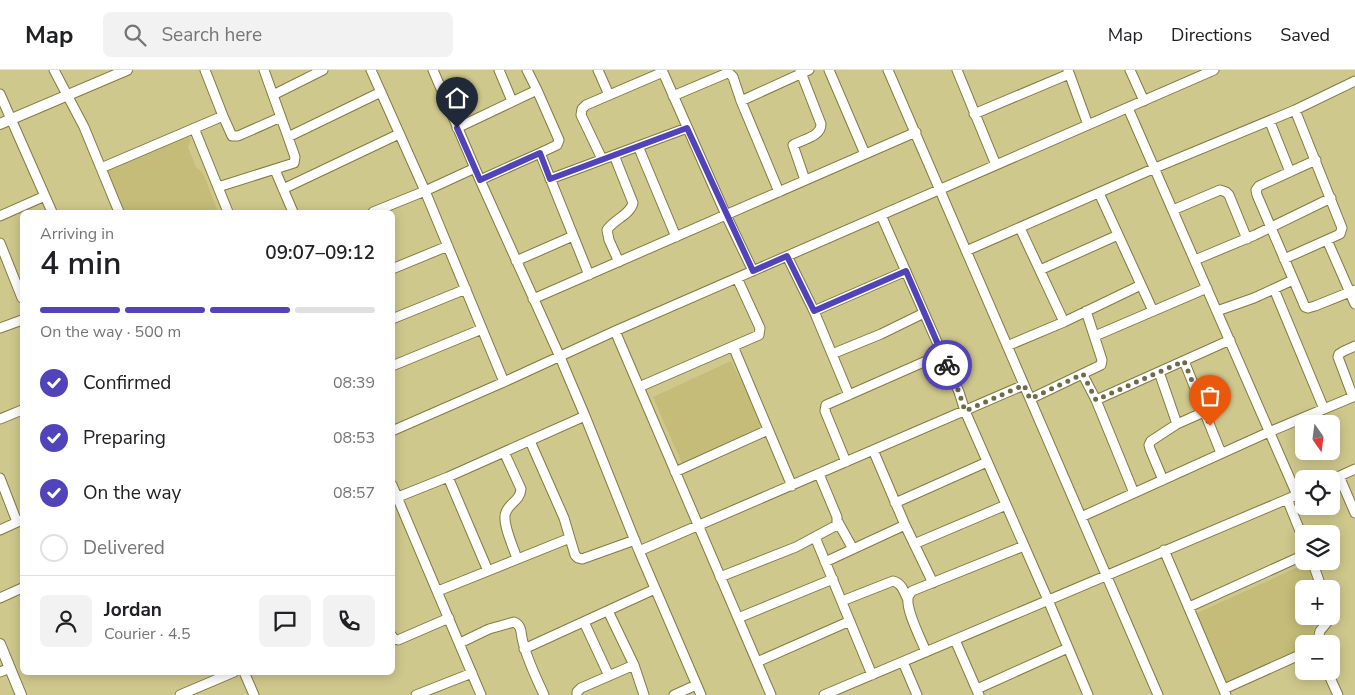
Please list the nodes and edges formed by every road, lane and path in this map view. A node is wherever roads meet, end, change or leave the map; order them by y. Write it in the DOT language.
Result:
graph roads {
  1 [pos="54,70"];
  2 [pos="127,70"];
  3 [pos="205,70"];
  4 [pos="264,70"];
  5 [pos="323,70"];
  6 [pos="371,70"];
  7 [pos="432,70"];
  8 [pos="498,70"];
  9 [pos="527,70"];
  10 [pos="598,70"];
  11 [pos="829,70"];
  12 [pos="888,70"];
  13 [pos="958,70"];
  14 [pos="1130,70"];
  15 [pos="1214,70"];
  16 [pos="663,71"];
  17 [pos="803,71"];
  18 [pos="1068,72"];
  19 [pos="1355,81"];
  20 [pos="537,90"];
  21 [pos="381,92"];
  22 [pos="0,94"];
  23 [pos="68,95"];
  24 [pos="273,95"];
  25 [pos="609,95"];
  26 [pos="673,96"];
  27 [pos="512,101"];
  28 [pos="741,101"];
  29 [pos="1144,101"];
  30 [pos="1128,108"];
  31 [pos="1295,110"];
  32 [pos="974,114"];
  33 [pos="223,116"];
  34 [pos="281,117"];
  35 [pos="11,120"];
  36 [pos="1270,122"];
  37 [pos="0,124"];
  38 [pos="1088,125"];
  39 [pos="194,128"];
  40 [pos="457,128"];
  41 [pos="687,128"];
  42 [pos="916,132"];
  43 [pos="399,134"];
  44 [pos="288,137"];
  45 [pos="638,146"];
  46 [pos="540,153"];
  47 [pos="865,154"];
  48 [pos="614,155"];
  49 [pos="602,159"];
  50 [pos="1316,160"];
  51 [pos="996,165"];
  52 [pos="101,168"];
  53 [pos="474,168"];
  54 [pos="1155,168"];
  55 [pos="275,170"];
  56 [pos="1290,172"];
  57 [pos="550,179"];
  58 [pos="480,180"];
  59 [pos="805,180"];
  60 [pos="218,187"];
  61 [pos="283,189"];
  62 [pos="940,190"];
  63 [pos="425,191"];
  64 [pos="779,192"];
  65 [pos="1099,193"];
  66 [pos="45,196"];
  67 [pos="1331,198"];
  68 [pos="51,210"];
  69 [pos="118,210"];
  70 [pos="226,210"];
  71 [pos="291,210"];
  72 [pos="378,210"];
  73 [pos="1173,210"];
  74 [pos="726,215"];
  75 [pos="881,215"];
  76 [pos="0,216"];
  77 [pos="1020,228"];
  78 [pos="1270,228"];
  79 [pos="1118,235"];
  80 [pos="573,236"];
  81 [pos="676,237"];
  82 [pos="1247,239"];
  83 [pos="1327,240"];
  84 [pos="0,243"];
  85 [pos="448,246"];
  86 [pos="966,251"];
  87 [pos="787,256"];
  88 [pos="1284,259"];
  89 [pos="1195,260"];
  90 [pos="516,261"];
  91 [pos="619,262"];
  92 [pos="395,268"];
  93 [pos="1040,270"];
  94 [pos="753,271"];
  95 [pos="906,271"];
  96 [pos="589,274"];
  97 [pos="738,278"];
  98 [pos="1293,280"];
  99 [pos="1141,285"];
  100 [pos="1207,288"];
  101 [pos="466,289"];
  102 [pos="1274,289"];
  103 [pos="1352,291"];
  104 [pos="20,293"];
  105 [pos="533,299"];
  106 [pos="1355,304"];
  107 [pos="1216,310"];
  108 [pos="814,311"];
  109 [pos="1086,311"];
  110 [pos="1153,311"];
  111 [pos="924,313"];
  112 [pos="395,318"];
  113 [pos="20,321"];
  114 [pos="1064,322"];
  115 [pos="0,328"];
  116 [pos="482,330"];
  117 [pos="614,331"];
  118 [pos="1095,336"];
  119 [pos="1230,340"];
  120 [pos="733,346"];
  121 [pos="1007,346"];
  122 [pos="1355,346"];
  123 [pos="832,354"];
  124 [pos="942,354"];
  125 [pos="560,357"];
  126 [pos="1184,361"];
  127 [pos="395,365"];
  128 [pos="1159,372"];
  129 [pos="1083,374"];
  130 [pos="504,382"];
  131 [pos="1024,385"];
  132 [pos="639,387"];
  133 [pos="849,395"];
  134 [pos="1354,396"];
  135 [pos="1030,399"];
  136 [pos="1096,400"];
  137 [pos="1324,409"];
  138 [pos="20,411"];
  139 [pos="965,411"];
  140 [pos="1204,412"];
  141 [pos="585,416"];
  142 [pos="0,419"];
  143 [pos="1177,424"];
  144 [pos="395,430"];
  145 [pos="768,430"];
  146 [pos="1269,432"];
  147 [pos="530,441"];
  148 [pos="873,450"];
  149 [pos="504,452"];
  150 [pos="1222,454"];
  151 [pos="846,462"];
  152 [pos="987,462"];
  153 [pos="1355,469"];
  154 [pos="675,472"];
  155 [pos="819,474"];
  156 [pos="1340,476"];
  157 [pos="448,477"];
  158 [pos="0,478"];
  159 [pos="1163,480"];
  160 [pos="1295,483"];
  161 [pos="792,486"];
  162 [pos="1340,487"];
  163 [pos="1134,493"];
  164 [pos="1295,495"];
  165 [pos="395,498"];
  166 [pos="1287,499"];
  167 [pos="895,503"];
  168 [pos="1006,505"];
  169 [pos="1355,513"];
  170 [pos="1081,517"];
  171 [pos="20,521"];
  172 [pos="838,522"];
  173 [pos="905,525"];
  174 [pos="1298,525"];
  175 [pos="698,526"];
  176 [pos="0,530"];
  177 [pos="815,537"];
  178 [pos="570,538"];
  179 [pos="634,540"];
  180 [pos="914,544"];
  181 [pos="1024,546"];
  182 [pos="853,549"];
  183 [pos="1164,550"];
  184 [pos="639,551"];
  185 [pos="517,559"];
  186 [pos="1295,559"];
  187 [pos="825,562"];
  188 [pos="488,571"];
  189 [pos="1106,575"];
  190 [pos="720,577"];
  191 [pos="832,579"];
  192 [pos="933,582"];
  193 [pos="20,589"];
  194 [pos="655,589"];
  195 [pos="438,591"];
  196 [pos="0,598"];
  197 [pos="908,600"];
  198 [pos="1048,600"];
  199 [pos="842,601"];
  200 [pos="1189,607"];
  201 [pos="608,611"];
  202 [pos="449,618"];
  203 [pos="738,618"];
  204 [pos="850,621"];
  205 [pos="584,622"];
  206 [pos="395,639"];
  207 [pos="955,640"];
  208 [pos="460,643"];
  209 [pos="0,644"];
  210 [pos="1068,648"];
  211 [pos="524,649"];
  212 [pos="926,652"];
  213 [pos="1295,658"];
  214 [pos="756,662"];
  215 [pos="902,662"];
  216 [pos="634,666"];
  217 [pos="10,668"];
  218 [pos="0,672"];
  219 [pos="472,673"];
  220 [pos="227,675"];
  221 [pos="248,675"];
  222 [pos="872,675"];
  223 [pos="608,676"];
  224 [pos="1331,680"];
  225 [pos="696,685"];
  226 [pos="978,692"];
  227 [pos="1225,692"];
  228 [pos="420,694"];
  229 [pos="1084,694"];
  230 [pos="21,695"];
  231 [pos="180,695"];
  232 [pos="254,695"];
  233 [pos="481,695"];
  234 [pos="544,695"];
  235 [pos="578,695"];
  236 [pos="644,695"];
  237 [pos="674,695"];
  238 [pos="701,695"];
  239 [pos="771,695"];
  240 [pos="824,695"];
  241 [pos="917,695"];
  242 [pos="1158,695"];
  243 [pos="1338,695"];
  1 -- 23 [label="street"];
  2 -- 23 [label="street"];
  3 -- 33 [label="street"];
  4 -- 24 [label="street"];
  5 -- 24 [label="street"];
  6 -- 21 [label="street"];
  7 -- 40 [label="street"];
  8 -- 27 [label="street"];
  9 -- 20 [label="street"];
  10 -- 25 [label="street"];
  11 -- 47 [label="street"];
  12 -- 42 [label="street"];
  13 -- 32 [label="street"];
  14 -- 29 [label="street"];
  15 -- 29 [label="street"];
  16 -- 25 [label="street"];
  16 -- 26 [label="street"];
  17 -- 28 [label="street"];
  17 -- 59 [label="street"];
  18 -- 32 [label="street"];
  18 -- 38 [label="street"];
  19 -- 31 [label="street"];
  20 -- 27 [label="street"];
  20 -- 46 [label="street"];
  21 -- 43 [label="street"];
  21 -- 44 [label="street"];
  22 -- 35 [label="street"];
  23 -- 35 [label="street"];
  23 -- 52 [label="street"];
  24 -- 34 [label="street"];
  25 -- 49 [label="street"];
  26 -- 28 [label="street"];
  26 -- 41 [label="street"];
  27 -- 40 [label="street"];
  28 -- 64 [label="street"];
  29 -- 30 [label="street"];
  30 -- 38 [label="street"];
  30 -- 54 [label="street"];
  31 -- 36 [label="street"];
  31 -- 50 [label="street"];
  32 -- 51 [label="street"];
  33 -- 34 [label="street"];
  33 -- 39 [label="street"];
  34 -- 44 [label="street"];
  35 -- 37 [label="street"];
  35 -- 66 [label="street"];
  36 -- 54 [label="street"];
  36 -- 56 [label="street"];
  38 -- 51 [label="street"];
  39 -- 52 [label="street"];
  39 -- 60 [label="street"];
  40 -- 53 [label="street"];
  41 -- 45 [label="street"];
  41 -- 74 [label="street"];
  42 -- 47 [label="street"];
  42 -- 62 [label="street"];
  43 -- 61 [label="street"];
  43 -- 63 [label="street"];
  44 -- 55 [label="street"];
  45 -- 48 [label="street"];
  45 -- 81 [label="street"];
  46 -- 57 [label="street"];
  46 -- 58 [label="street"];
  47 -- 59 [label="street"];
  48 -- 49 [label="street"];
  48 -- 91 [label="street"];
  49 -- 57 [label="street"];
  50 -- 56 [label="street"];
  50 -- 67 [label="street"];
  51 -- 62 [label="street"];
  52 -- 69 [label="street"];
  53 -- 58 [label="street"];
  53 -- 63 [label="street"];
  54 -- 65 [label="street"];
  54 -- 73 [label="street"];
  55 -- 60 [label="street"];
  55 -- 61 [label="street"];
  56 -- 78 [label="street"];
  57 -- 80 [label="street"];
  58 -- 90 [label="street"];
  59 -- 64 [label="street"];
  60 -- 70 [label="street"];
  61 -- 71 [label="street"];
  62 -- 75 [label="street"];
  62 -- 86 [label="street"];
  63 -- 72 [label="street"];
  63 -- 85 [label="street"];
  64 -- 74 [label="street"];
  65 -- 77 [label="street"];
  65 -- 79 [label="street"];
  66 -- 68 [label="street"];
  66 -- 76 [label="street"];
  67 -- 78 [label="street"];
  67 -- 83 [label="street"];
  73 -- 82 [label="street"];
  73 -- 89 [label="street"];
  74 -- 81 [label="street"];
  74 -- 94 [label="street"];
  75 -- 87 [label="street"];
  75 -- 95 [label="street"];
  77 -- 86 [label="street"];
  77 -- 93 [label="street"];
  78 -- 82 [label="street"];
  78 -- 88 [label="street"];
  79 -- 93 [label="street"];
  79 -- 99 [label="street"];
  80 -- 90 [label="street"];
  80 -- 96 [label="street"];
  81 -- 91 [label="street"];
  82 -- 89 [label="street"];
  83 -- 88 [label="street"];
  83 -- 103 [label="street"];
  84 -- 104 [label="street"];
  85 -- 92 [label="street"];
  85 -- 101 [label="street"];
  86 -- 121 [label="street"];
  87 -- 94 [label="street"];
  87 -- 108 [label="street"];
  88 -- 98 [label="street"];
  89 -- 100 [label="street"];
  90 -- 105 [label="street"];
  91 -- 96 [label="street"];
  93 -- 114 [label="street"];
  94 -- 97 [label="street"];
  95 -- 108 [label="street"];
  95 -- 111 [label="street"];
  96 -- 105 [label="street"];
  97 -- 117 [label="street"];
  97 -- 120 [label="street"];
  98 -- 102 [label="street"];
  98 -- 103 [label="street"];
  99 -- 109 [label="street"];
  99 -- 110 [label="street"];
  100 -- 107 [label="street"];
  100 -- 110 [label="street"];
  101 -- 112 [label="street"];
  101 -- 116 [label="street"];
  102 -- 107 [label="street"];
  102 -- 137 [label="street"];
  103 -- 106 [label="street"];
  105 -- 125 [label="street"];
  107 -- 119 [label="street"];
  108 -- 123 [label="street"];
  109 -- 114 [label="street"];
  109 -- 118 [label="street"];
  110 -- 118 [label="street"];
  111 -- 123 [label="street"];
  111 -- 124 [label="street"];
  113 -- 115 [label="street"];
  114 -- 121 [label="street"];
  116 -- 127 [label="street"];
  116 -- 130 [label="street"];
  117 -- 125 [label="street"];
  117 -- 132 [label="street"];
  118 -- 129 [label="street"];
  119 -- 126 [label="street"];
  119 -- 146 [label="street"];
  120 -- 132 [label="street"];
  120 -- 145 [label="street"];
  121 -- 131 [label="street"];
  122 -- 134 [label="street"];
  123 -- 133 [label="street"];
  124 -- 133 [label="street"];
  124 -- 139 [label="street"];
  125 -- 130 [label="street"];
  125 -- 141 [label="street"];
  126 -- 128 [label="street"];
  126 -- 140 [label="street"];
  128 -- 136 [label="street"];
  128 -- 143 [label="street"];
  129 -- 135 [label="street"];
  129 -- 136 [label="street"];
  130 -- 144 [label="street"];
  131 -- 135 [label="street"];
  131 -- 139 [label="street"];
  132 -- 154 [label="street"];
  133 -- 151 [label="street"];
  134 -- 137 [label="street"];
  135 -- 170 [label="street"];
  136 -- 163 [label="street"];
  137 -- 146 [label="street"];
  138 -- 142 [label="street"];
  139 -- 148 [label="street"];
  139 -- 152 [label="street"];
  140 -- 143 [label="street"];
  140 -- 150 [label="street"];
  141 -- 147 [label="street"];
  141 -- 179 [label="street"];
  143 -- 159 [label="street"];
  145 -- 154 [label="street"];
  145 -- 161 [label="street"];
  146 -- 150 [label="street"];
  146 -- 160 [label="street"];
  147 -- 149 [label="street"];
  147 -- 178 [label="street"];
  148 -- 151 [label="street"];
  148 -- 167 [label="street"];
  149 -- 157 [label="street"];
  149 -- 185 [label="street"];
  150 -- 159 [label="street"];
  151 -- 155 [label="street"];
  152 -- 167 [label="street"];
  152 -- 168 [label="street"];
  153 -- 156 [label="street"];
  154 -- 175 [label="street"];
  155 -- 161 [label="street"];
  155 -- 172 [label="street"];
  157 -- 165 [label="street"];
  157 -- 188 [label="street"];
  158 -- 171 [label="street"];
  159 -- 163 [label="street"];
  161 -- 175 [label="street"];
  162 -- 169 [label="street"];
  163 -- 170 [label="street"];
  164 -- 166 [label="street"];
  165 -- 195 [label="street"];
  166 -- 174 [label="street"];
  166 -- 183 [label="street"];
  167 -- 173 [label="street"];
  168 -- 180 [label="street"];
  168 -- 181 [label="street"];
  170 -- 189 [label="street"];
  171 -- 176 [label="street"];
  172 -- 177 [label="street"];
  172 -- 182 [label="street"];
  173 -- 180 [label="street"];
  173 -- 182 [label="street"];
  175 -- 184 [label="street"];
  175 -- 190 [label="street"];
  177 -- 187 [label="street"];
  177 -- 190 [label="street"];
  178 -- 179 [label="street"];
  178 -- 185 [label="street"];
  179 -- 184 [label="street"];
  180 -- 192 [label="street"];
  181 -- 192 [label="street"];
  181 -- 198 [label="street"];
  182 -- 187 [label="street"];
  183 -- 189 [label="street"];
  183 -- 200 [label="street"];
  184 -- 194 [label="street"];
  185 -- 188 [label="street"];
  186 -- 200 [label="street"];
  187 -- 191 [label="street"];
  188 -- 195 [label="street"];
  189 -- 198 [label="street"];
  189 -- 242 [label="street"];
  190 -- 203 [label="street"];
  191 -- 199 [label="street"];
  191 -- 203 [label="street"];
  192 -- 197 [label="street"];
  193 -- 196 [label="street"];
  194 -- 201 [label="street"];
  194 -- 225 [label="street"];
  195 -- 202 [label="street"];
  197 -- 199 [label="street"];
  197 -- 212 [label="street"];
  198 -- 207 [label="street"];
  198 -- 210 [label="street"];
  199 -- 204 [label="street"];
  200 -- 227 [label="street"];
  201 -- 205 [label="street"];
  201 -- 216 [label="street"];
  202 -- 206 [label="street"];
  202 -- 208 [label="street"];
  203 -- 214 [label="street"];
  204 -- 214 [label="street"];
  204 -- 222 [label="street"];
  205 -- 211 [label="street"];
  205 -- 223 [label="street"];
  207 -- 212 [label="street"];
  207 -- 226 [label="street"];
  208 -- 211 [label="street"];
  208 -- 219 [label="street"];
  209 -- 217 [label="street"];
  210 -- 226 [label="street"];
  210 -- 229 [label="street"];
  211 -- 234 [label="street"];
  212 -- 215 [label="street"];
  213 -- 227 [label="street"];
  214 -- 239 [label="street"];
  215 -- 222 [label="street"];
  215 -- 241 [label="street"];
  216 -- 223 [label="street"];
  216 -- 236 [label="street"];
  217 -- 218 [label="street"];
  217 -- 230 [label="street"];
  219 -- 228 [label="street"];
  219 -- 233 [label="street"];
  220 -- 231 [label="street"];
  221 -- 232 [label="street"];
  222 -- 240 [label="street"];
  223 -- 235 [label="street"];
  224 -- 243 [label="street"];
  225 -- 237 [label="street"];
  225 -- 238 [label="street"];
}
